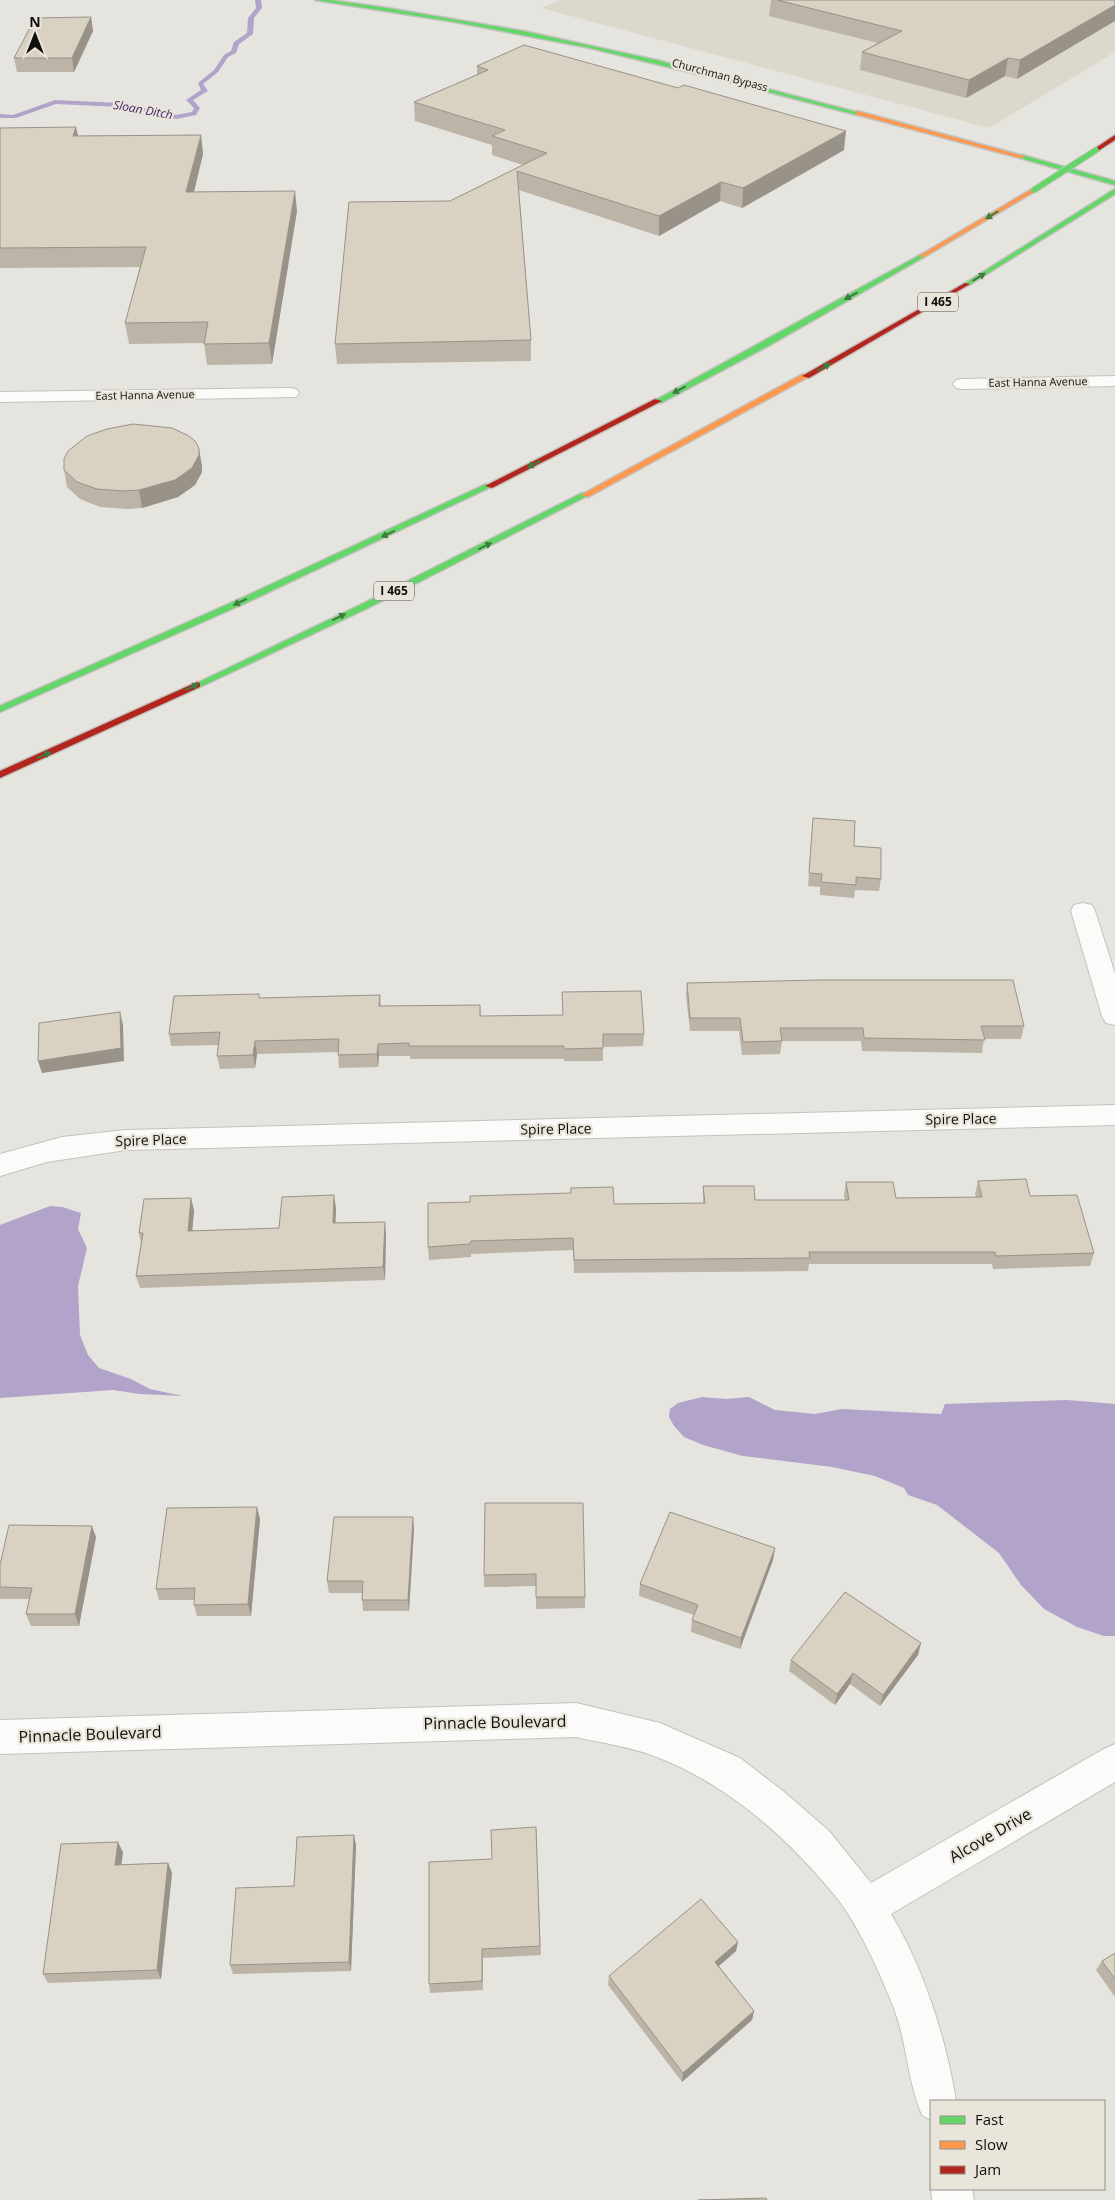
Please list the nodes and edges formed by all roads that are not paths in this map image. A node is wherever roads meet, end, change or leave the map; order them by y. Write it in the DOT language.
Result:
graph roads {
  1 [pos="318,0"];
  2 [pos="1115,137"];
  3 [pos="1115,183"];
  4 [pos="1115,191"];
  5 [pos="1115,381"];
  6 [pos="962,384"];
  7 [pos="290,393"];
  8 [pos="0,397"];
  9 [pos="0,710"];
  10 [pos="0,775"];
  11 [pos="1083,910"];
  12 [pos="1115,1016"];
  13 [pos="1115,1115"];
  14 [pos="0,1165"];
  15 [pos="0,1737"];
  16 [pos="1115,1762"];
  17 [pos="864,1908"];
  18 [pos="936,2100"];
  1 -- 3 [label="main road, Churchman Bypass"];
  2 -- 9 [label="main road, one-way, bridge"];
  10 -- 4 [label="main road, I 465, one-way"];
  5 -- 6 [label="street, East Hanna Avenue"];
  7 -- 8 [label="street, East Hanna Avenue"];
  11 -- 12 [label="street"];
  13 -- 14 [label="street, Spire Place"];
  15 -- 17 [label="street, Pinnacle Boulevard"];
  16 -- 17 [label="street, Alcove Drive"];
  17 -- 18 [label="street, Pinnacle Boulevard"];
}
